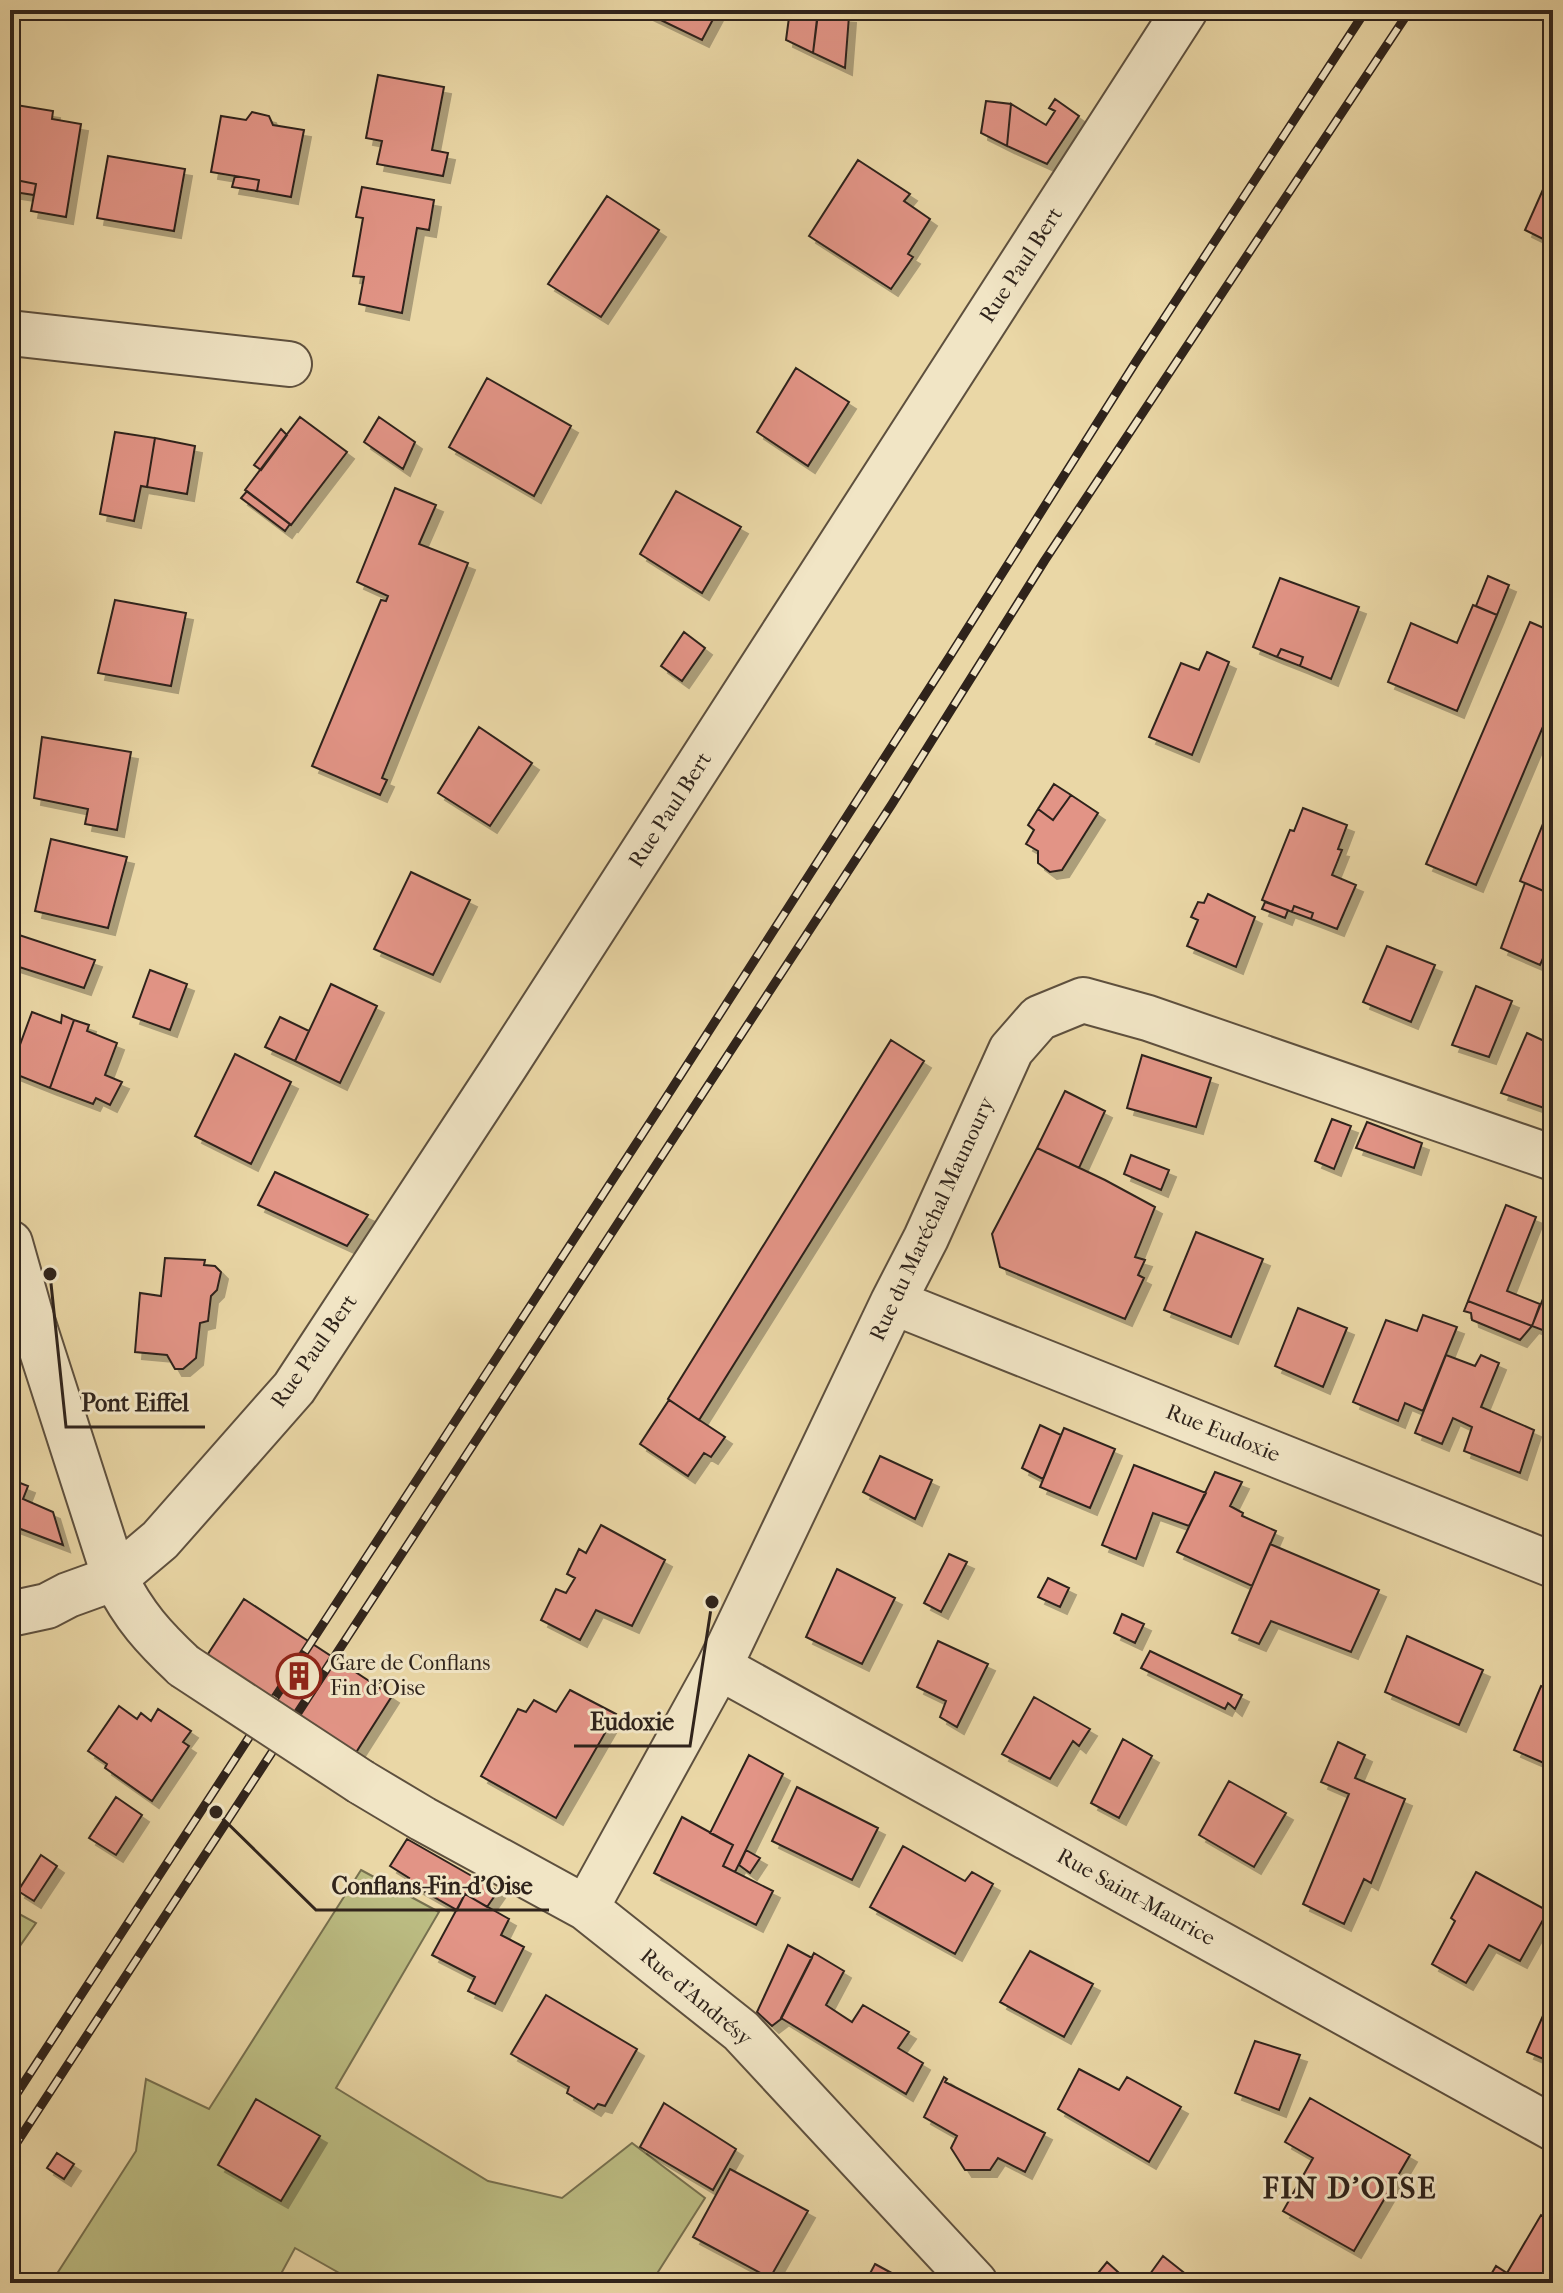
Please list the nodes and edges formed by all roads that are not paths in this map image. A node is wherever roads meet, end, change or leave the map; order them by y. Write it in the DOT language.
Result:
graph roads {
  1 [pos="1185,10"];
  2 [pos="10,333"];
  3 [pos="289,364"];
  4 [pos="1553,1158"];
  5 [pos="10,1243"];
  6 [pos="893,1302"];
  7 [pos="1553,1565"];
  8 [pos="115,1578"];
  9 [pos="10,1614"];
  10 [pos="719,1667"];
  11 [pos="586,1908"];
  12 [pos="1553,2128"];
  13 [pos="975,2283"];
  1 -- 8 [label="street, Rue Paul Bert"];
  2 -- 3 [label="street"];
  4 -- 6 [label="street, Rue du Maréchal Maunoury"];
  5 -- 8 [label="street, Rue d'Andrésy"];
  6 -- 7 [label="street, Rue Eudoxie"];
  6 -- 10 [label="street, Rue du Maréchal Maunoury"];
  8 -- 9 [label="street"];
  8 -- 11 [label="street, Rue d'Andrésy, bridge"];
  10 -- 11 [label="street, Rue du Maréchal Maunoury"];
  10 -- 12 [label="street, Rue Saint-Maurice"];
  11 -- 13 [label="street, Rue d'Andrésy"];
}
